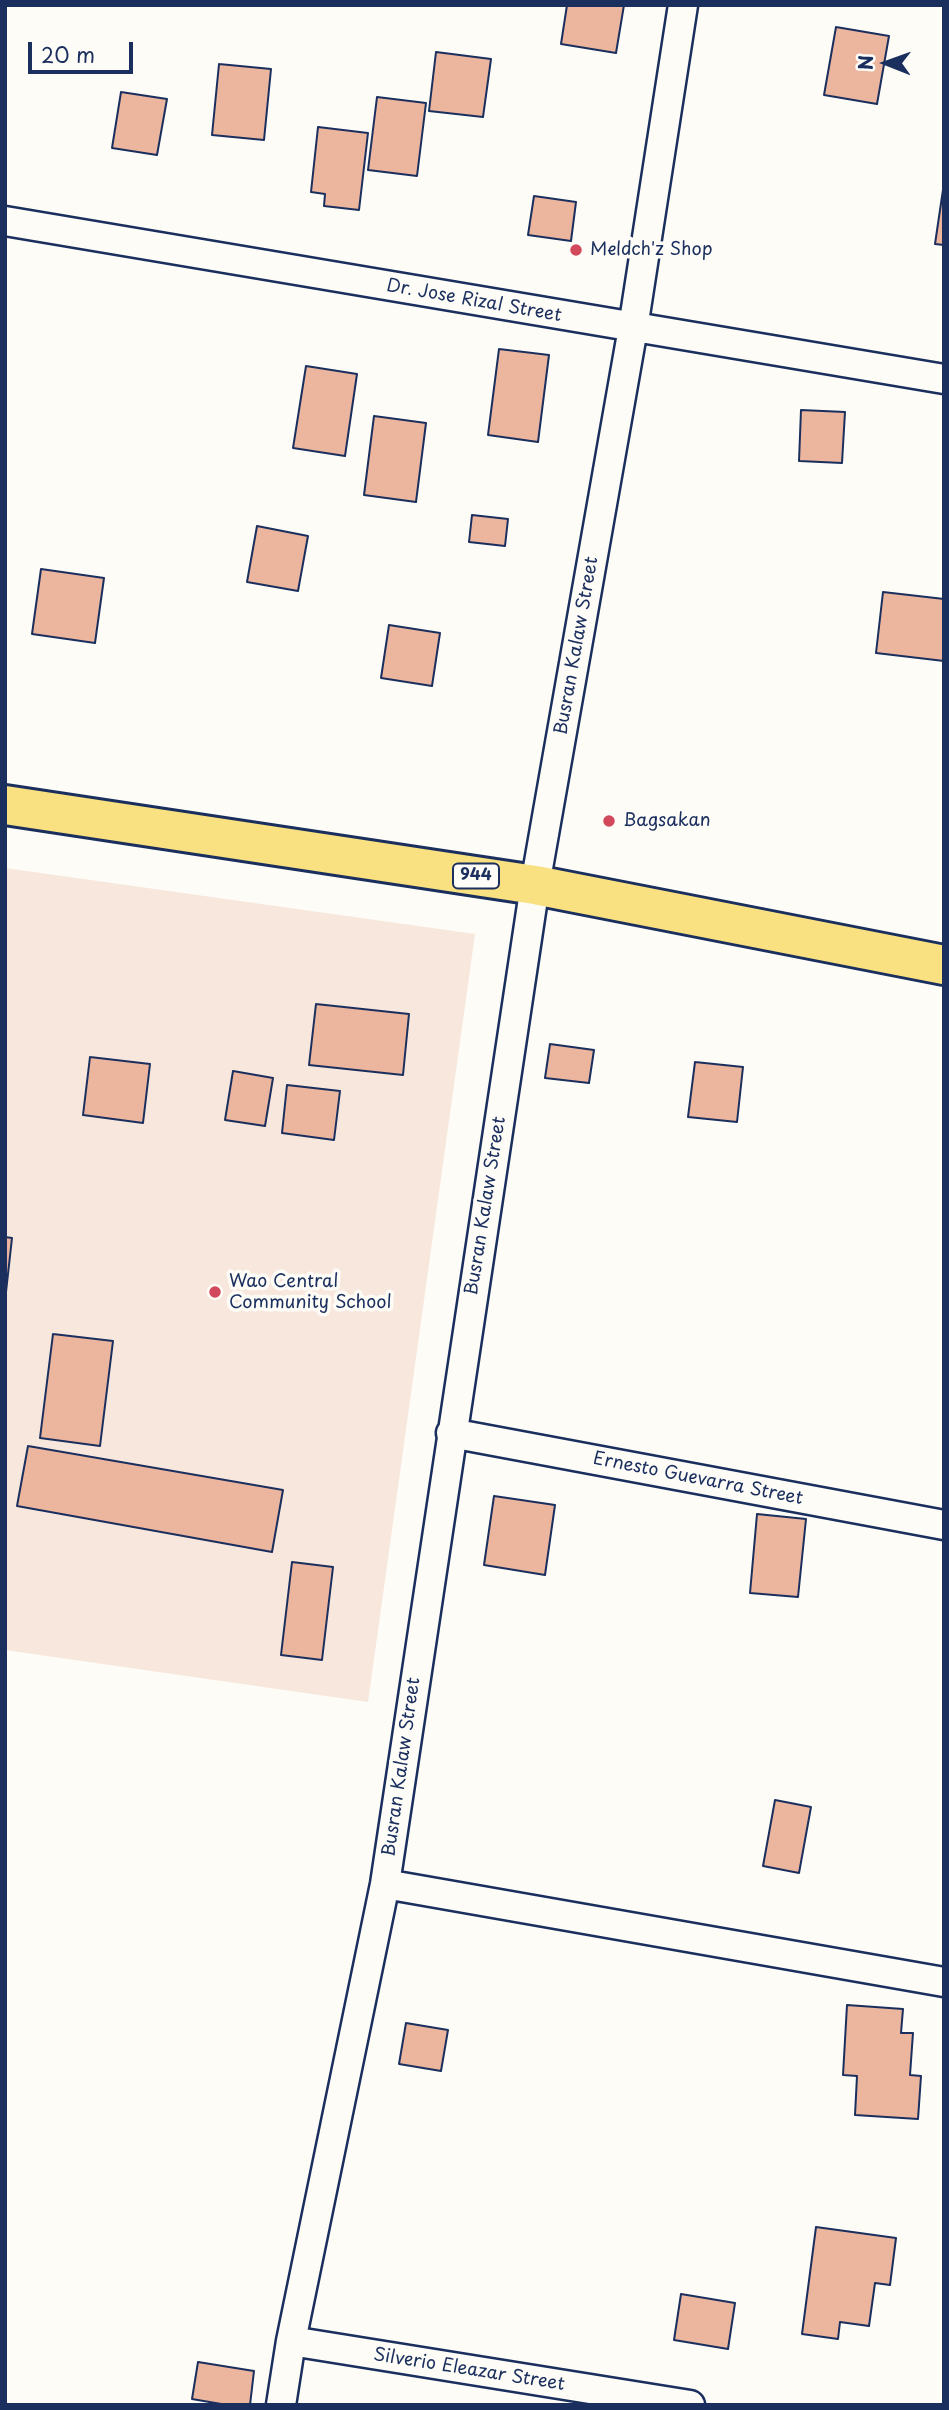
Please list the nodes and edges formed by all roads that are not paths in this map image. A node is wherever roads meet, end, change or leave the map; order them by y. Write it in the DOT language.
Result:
graph roads {
  1 [pos="683,5"];
  2 [pos="5,221"];
  3 [pos="633,328"];
  4 [pos="944,379"];
  5 [pos="5,805"];
  6 [pos="535,885"];
  7 [pos="944,965"];
  8 [pos="451,1433"];
  9 [pos="944,1525"];
  10 [pos="385,1884"];
  11 [pos="944,1982"];
  12 [pos="290,2341"];
  13 [pos="281,2405"];
  14 [pos="690,2405"];
  1 -- 3 [label="street, Busran Kalaw Street"];
  2 -- 3 [label="street, Dr. Jose Rizal Street"];
  3 -- 4 [label="street, Dr. Jose Rizal Street"];
  3 -- 6 [label="street, Busran Kalaw Street"];
  5 -- 6 [label="main road, 944"];
  6 -- 7 [label="main road, 944"];
  6 -- 8 [label="street, Busran Kalaw Street"];
  8 -- 9 [label="street, Ernesto Guevarra Street"];
  8 -- 10 [label="street, Busran Kalaw Street"];
  10 -- 11 [label="street"];
  10 -- 12 [label="street, Busran Kalaw Street"];
  12 -- 13 [label="street, Busran Kalaw Street"];
  12 -- 14 [label="street, Silverio Eleazar Street"];
}
